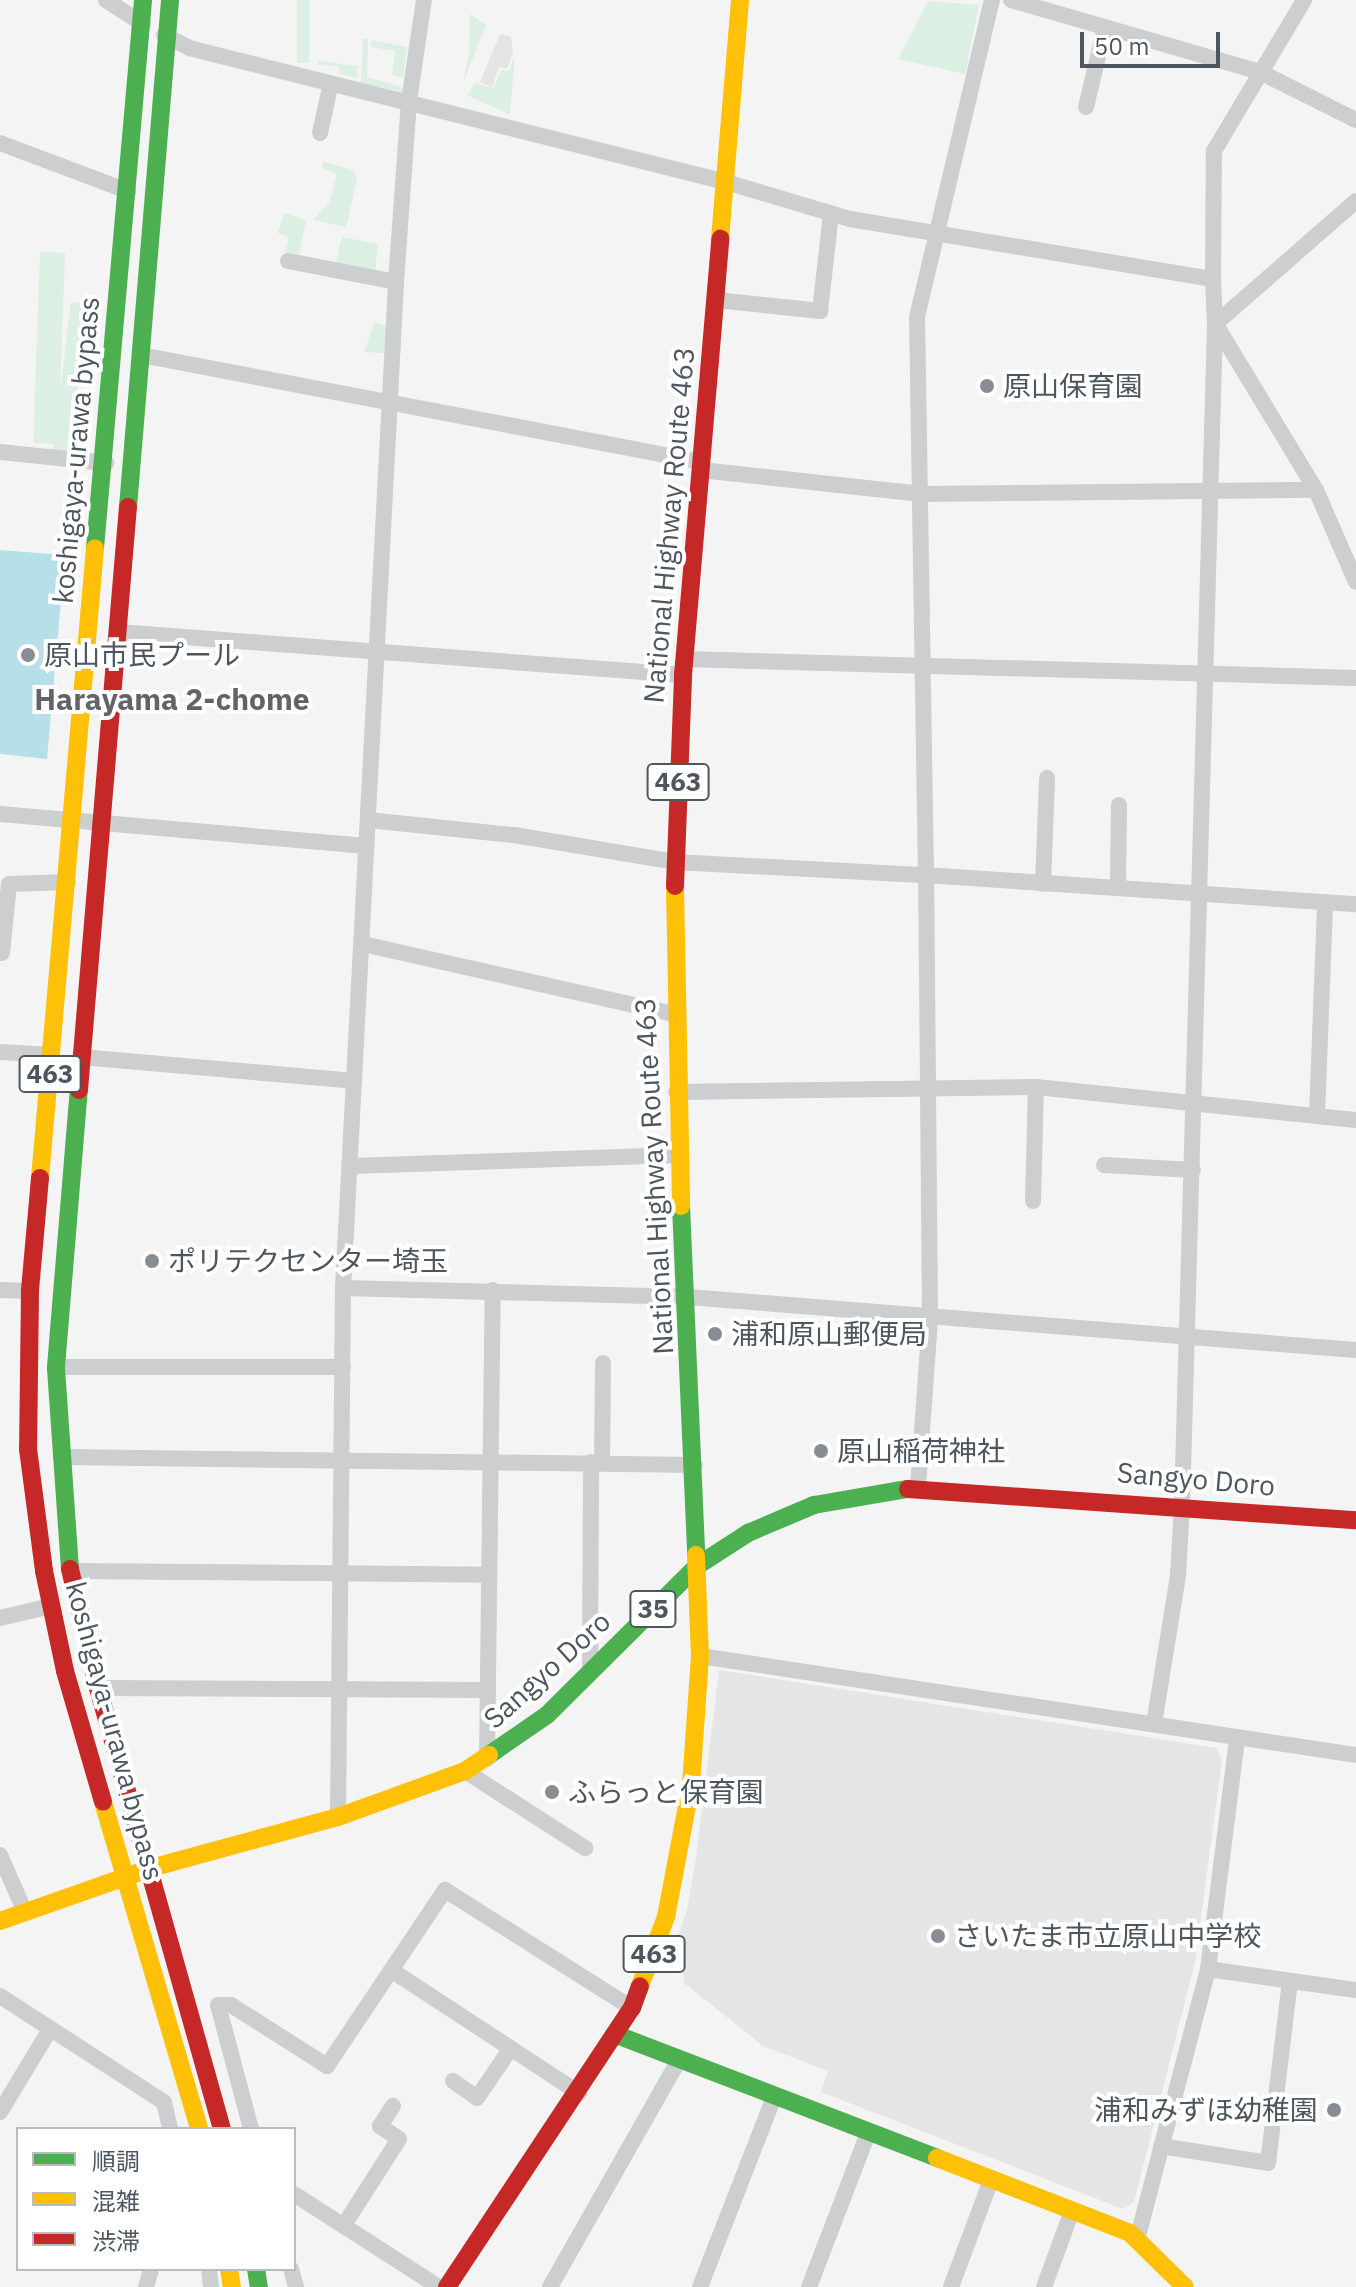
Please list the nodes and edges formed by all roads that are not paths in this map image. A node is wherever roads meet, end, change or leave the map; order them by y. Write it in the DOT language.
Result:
graph roads {
  1 [pos="106,0"];
  2 [pos="143,0"];
  3 [pos="170,0"];
  4 [pos="424,0"];
  5 [pos="740,0"];
  6 [pos="992,0"];
  7 [pos="1011,0"];
  8 [pos="1304,0"];
  9 [pos="141,23"];
  10 [pos="1105,27"];
  11 [pos="167,37"];
  12 [pos="1260,72"];
  13 [pos="331,83"];
  14 [pos="409,101"];
  15 [pos="1086,107"];
  16 [pos="1356,120"];
  17 [pos="320,133"];
  18 [pos="0,143"];
  19 [pos="726,182"];
  20 [pos="128,191"];
  21 [pos="1356,201"];
  22 [pos="831,214"];
  23 [pos="938,232"];
  24 [pos="288,261"];
  25 [pos="1213,279"];
  26 [pos="396,282"];
  27 [pos="716,300"];
  28 [pos="1215,324"];
  29 [pos="141,355"];
  30 [pos="391,403"];
  31 [pos="0,452"];
  32 [pos="101,463"];
  33 [pos="132,466"];
  34 [pos="701,466"];
  35 [pos="1211,489"];
  36 [pos="1316,490"];
  37 [pos="922,494"];
  38 [pos="1356,582"];
  39 [pos="119,632"];
  40 [pos="376,651"];
  41 [pos="923,663"];
  42 [pos="684,667"];
  43 [pos="1209,673"];
  44 [pos="1356,678"];
  45 [pos="1047,778"];
  46 [pos="1119,805"];
  47 [pos="0,814"];
  48 [pos="368,820"];
  49 [pos="73,822"];
  50 [pos="103,824"];
  51 [pos="367,846"];
  52 [pos="675,862"];
  53 [pos="926,875"];
  54 [pos="68,882"];
  55 [pos="1043,884"];
  56 [pos="1118,888"];
  57 [pos="1201,891"];
  58 [pos="1325,902"];
  59 [pos="3,903"];
  60 [pos="1356,904"];
  61 [pos="363,944"];
  62 [pos="2,953"];
  63 [pos="674,1014"];
  64 [pos="0,1052"];
  65 [pos="52,1055"];
  66 [pos="81,1057"];
  67 [pos="354,1081"];
  68 [pos="931,1087"];
  69 [pos="1036,1087"];
  70 [pos="676,1092"];
  71 [pos="1195,1101"];
  72 [pos="1317,1115"];
  73 [pos="1356,1120"];
  74 [pos="679,1155"];
  75 [pos="1104,1165"];
  76 [pos="350,1166"];
  77 [pos="1193,1170"];
  78 [pos="1033,1201"];
  79 [pos="343,1288"];
  80 [pos="0,1290"];
  81 [pos="493,1290"];
  82 [pos="30,1291"];
  83 [pos="688,1297"];
  84 [pos="930,1318"];
  85 [pos="1187,1341"];
  86 [pos="1356,1350"];
  87 [pos="603,1363"];
  88 [pos="56,1367"];
  89 [pos="343,1367"];
  90 [pos="61,1457"];
  91 [pos="342,1458"];
  92 [pos="491,1460"];
  93 [pos="596,1462"];
  94 [pos="695,1465"];
  95 [pos="918,1487"];
  96 [pos="1182,1506"];
  97 [pos="1356,1520"];
  98 [pos="697,1566"];
  99 [pos="340,1570"];
  100 [pos="70,1571"];
  101 [pos="489,1575"];
  102 [pos="51,1606"];
  103 [pos="0,1618"];
  104 [pos="700,1656"];
  105 [pos="590,1671"];
  106 [pos="98,1688"];
  107 [pos="488,1690"];
  108 [pos="339,1692"];
  109 [pos="1154,1724"];
  110 [pos="1237,1738"];
  111 [pos="1356,1755"];
  112 [pos="487,1759"];
  113 [pos="465,1771"];
  114 [pos="338,1817"];
  115 [pos="585,1848"];
  116 [pos="0,1855"];
  117 [pos="151,1868"];
  118 [pos="124,1877"];
  119 [pos="25,1912"];
  120 [pos="0,1921"];
  121 [pos="1208,1969"];
  122 [pos="391,1970"];
  123 [pos="1290,1981"];
  124 [pos="1356,1990"];
  125 [pos="0,1996"];
  126 [pos="632,2008"];
  127 [pos="49,2031"];
  128 [pos="617,2035"];
  129 [pos="511,2048"];
  130 [pos="680,2058"];
  131 [pos="453,2081"];
  132 [pos="579,2093"];
  133 [pos="774,2097"];
  134 [pos="393,2106"];
  135 [pos="0,2112"];
  136 [pos="170,2127"];
  137 [pos="198,2127"];
  138 [pos="221,2127"];
  139 [pos="250,2127"];
  140 [pos="868,2133"];
  141 [pos="1161,2146"];
  142 [pos="991,2180"];
  143 [pos="296,2195"];
  144 [pos="1072,2211"];
  145 [pos="344,2225"];
  146 [pos="1137,2240"];
  147 [pos="1176,2283"];
  148 [pos="439,2287"];
  149 [pos="447,2287"];
  150 [pos="550,2287"];
  151 [pos="700,2287"];
  152 [pos="809,2287"];
  153 [pos="951,2287"];
  154 [pos="1044,2287"];
  1 -- 9 [label="street"];
  2 -- 9 [label="main road, koshigaya-urawa bypass / 463"];
  3 -- 11 [label="main road, koshigaya-urawa bypass / 463"];
  4 -- 14 [label="street"];
  5 -- 19 [label="main road, National Highway Route 463 / 463"];
  6 -- 23 [label="street"];
  7 -- 10 [label="street"];
  8 -- 12 [label="street"];
  9 -- 11 [label="street"];
  9 -- 20 [label="main road, koshigaya-urawa bypass / 463"];
  10 -- 12 [label="street"];
  10 -- 15 [label="street"];
  11 -- 13 [label="street"];
  11 -- 29 [label="main road, koshigaya-urawa bypass / 463"];
  12 -- 16 [label="street"];
  12 -- 25 [label="street"];
  13 -- 14 [label="street"];
  13 -- 17 [label="street"];
  14 -- 19 [label="street"];
  14 -- 26 [label="street"];
  18 -- 20 [label="street"];
  19 -- 22 [label="street"];
  19 -- 27 [label="main road, National Highway Route 463 / 463"];
  20 -- 32 [label="main road, koshigaya-urawa bypass / 463"];
  21 -- 28 [label="street"];
  22 -- 23 [label="street"];
  22 -- 27 [label="street"];
  23 -- 25 [label="street"];
  23 -- 37 [label="street"];
  24 -- 26 [label="street"];
  25 -- 28 [label="street"];
  26 -- 30 [label="street"];
  27 -- 34 [label="main road, National Highway Route 463 / 463"];
  28 -- 35 [label="street"];
  28 -- 36 [label="street"];
  29 -- 30 [label="street"];
  29 -- 33 [label="main road, koshigaya-urawa bypass / 463"];
  30 -- 34 [label="street"];
  30 -- 40 [label="street"];
  31 -- 32 [label="street"];
  32 -- 33 [label="street"];
  32 -- 49 [label="main road, koshigaya-urawa bypass / 463"];
  33 -- 39 [label="main road, koshigaya-urawa bypass / 463"];
  34 -- 37 [label="street"];
  34 -- 42 [label="main road, National Highway Route 463 / 463"];
  35 -- 36 [label="street"];
  35 -- 37 [label="street"];
  35 -- 43 [label="street"];
  36 -- 38 [label="street"];
  37 -- 41 [label="street"];
  39 -- 40 [label="street"];
  39 -- 50 [label="main road, koshigaya-urawa bypass / 463"];
  40 -- 42 [label="street"];
  40 -- 48 [label="street"];
  41 -- 42 [label="street"];
  41 -- 43 [label="street"];
  41 -- 53 [label="street"];
  42 -- 52 [label="main road, National Highway Route 463 / 463"];
  43 -- 44 [label="street"];
  43 -- 57 [label="street"];
  45 -- 55 [label="street"];
  46 -- 56 [label="street"];
  47 -- 49 [label="street"];
  48 -- 51 [label="street"];
  48 -- 52 [label="street"];
  49 -- 50 [label="street"];
  49 -- 54 [label="main road, koshigaya-urawa bypass / 463"];
  50 -- 51 [label="street"];
  50 -- 66 [label="main road, koshigaya-urawa bypass / 463"];
  51 -- 61 [label="street"];
  52 -- 53 [label="street"];
  52 -- 63 [label="main road, National Highway Route 463 / 463"];
  53 -- 55 [label="street"];
  53 -- 68 [label="street"];
  54 -- 59 [label="street"];
  54 -- 65 [label="main road, koshigaya-urawa bypass / 463"];
  55 -- 56 [label="street"];
  56 -- 57 [label="street"];
  57 -- 58 [label="street"];
  57 -- 71 [label="street"];
  58 -- 60 [label="street"];
  58 -- 72 [label="street"];
  59 -- 62 [label="street"];
  61 -- 63 [label="street"];
  61 -- 67 [label="street"];
  63 -- 70 [label="main road, National Highway Route 463 / 463"];
  64 -- 65 [label="street"];
  65 -- 82 [label="main road, koshigaya-urawa bypass / 463"];
  66 -- 67 [label="street"];
  66 -- 88 [label="main road, koshigaya-urawa bypass / 463"];
  67 -- 76 [label="street"];
  68 -- 69 [label="street"];
  68 -- 70 [label="street"];
  68 -- 84 [label="street"];
  69 -- 71 [label="street"];
  69 -- 78 [label="street"];
  70 -- 74 [label="main road, National Highway Route 463 / 463"];
  71 -- 72 [label="street"];
  71 -- 77 [label="street"];
  72 -- 73 [label="street"];
  74 -- 76 [label="street"];
  74 -- 83 [label="main road, National Highway Route 463 / 463"];
  75 -- 77 [label="street"];
  76 -- 79 [label="street"];
  77 -- 85 [label="street"];
  79 -- 81 [label="street"];
  79 -- 89 [label="street"];
  80 -- 82 [label="street"];
  81 -- 83 [label="street"];
  81 -- 92 [label="street"];
  82 -- 102 [label="main road, koshigaya-urawa bypass / 463"];
  83 -- 84 [label="street"];
  83 -- 94 [label="main road, National Highway Route 463 / 463"];
  84 -- 85 [label="street"];
  84 -- 95 [label="street"];
  85 -- 86 [label="street"];
  85 -- 96 [label="street"];
  87 -- 93 [label="street"];
  88 -- 89 [label="street"];
  88 -- 90 [label="main road, koshigaya-urawa bypass / 463"];
  89 -- 91 [label="street"];
  90 -- 91 [label="street"];
  90 -- 100 [label="main road, koshigaya-urawa bypass / 463"];
  91 -- 92 [label="street"];
  91 -- 99 [label="street"];
  92 -- 93 [label="street"];
  92 -- 101 [label="street"];
  93 -- 94 [label="street"];
  93 -- 105 [label="street"];
  94 -- 98 [label="main road, National Highway Route 463 / 463"];
  95 -- 96 [label="main road, Sangyo Doro / 35"];
  95 -- 98 [label="main road, Sangyo Doro / 35"];
  96 -- 97 [label="main road, Sangyo Doro / 35"];
  96 -- 109 [label="street"];
  98 -- 104 [label="main road, National Highway Route 463 / 463"];
  98 -- 105 [label="main road, Sangyo Doro / 35"];
  99 -- 100 [label="street"];
  99 -- 101 [label="street"];
  99 -- 108 [label="street"];
  100 -- 106 [label="main road, koshigaya-urawa bypass / 463"];
  101 -- 107 [label="street"];
  102 -- 103 [label="street"];
  102 -- 118 [label="main road, koshigaya-urawa bypass / 463"];
  104 -- 109 [label="street"];
  104 -- 126 [label="main road, National Highway Route 463 / 463"];
  105 -- 112 [label="main road, Sangyo Doro / 35"];
  106 -- 108 [label="street"];
  106 -- 117 [label="main road, koshigaya-urawa bypass / 463"];
  107 -- 108 [label="street"];
  107 -- 112 [label="street"];
  108 -- 114 [label="street"];
  109 -- 110 [label="street"];
  110 -- 111 [label="street"];
  110 -- 121 [label="street"];
  112 -- 113 [label="main road, Sangyo Doro / 35"];
  113 -- 114 [label="main road, Sangyo Doro / 35"];
  113 -- 115 [label="street"];
  114 -- 117 [label="main road, Sangyo Doro / 35"];
  116 -- 119 [label="street"];
  117 -- 118 [label="main road, Sangyo Doro / 35"];
  117 -- 138 [label="main road, koshigaya-urawa bypass / 463"];
  118 -- 119 [label="main road, Sangyo Doro / 35"];
  118 -- 137 [label="main road, koshigaya-urawa bypass / 463"];
  119 -- 120 [label="main road, Sangyo Doro / 35"];
  121 -- 123 [label="street"];
  121 -- 141 [label="street"];
  122 -- 126 [label="street"];
  122 -- 129 [label="street"];
  122 -- 139 [label="street"];
  123 -- 124 [label="street"];
  123 -- 141 [label="street"];
  125 -- 127 [label="street"];
  126 -- 128 [label="main road, National Highway Route 463 / 463"];
  127 -- 135 [label="street"];
  127 -- 136 [label="street"];
  128 -- 130 [label="main road"];
  128 -- 132 [label="main road, National Highway Route 463 / 463"];
  129 -- 131 [label="street"];
  129 -- 132 [label="street"];
  130 -- 133 [label="main road"];
  130 -- 150 [label="street"];
  132 -- 149 [label="main road, National Highway Route 463 / 463"];
  133 -- 140 [label="main road"];
  133 -- 151 [label="street"];
  134 -- 145 [label="street"];
  140 -- 142 [label="main road"];
  140 -- 152 [label="street"];
  141 -- 146 [label="street"];
  142 -- 144 [label="main road"];
  142 -- 153 [label="street"];
  143 -- 145 [label="street"];
  144 -- 146 [label="main road"];
  144 -- 154 [label="street"];
  145 -- 148 [label="street"];
  146 -- 147 [label="main road"];
}
